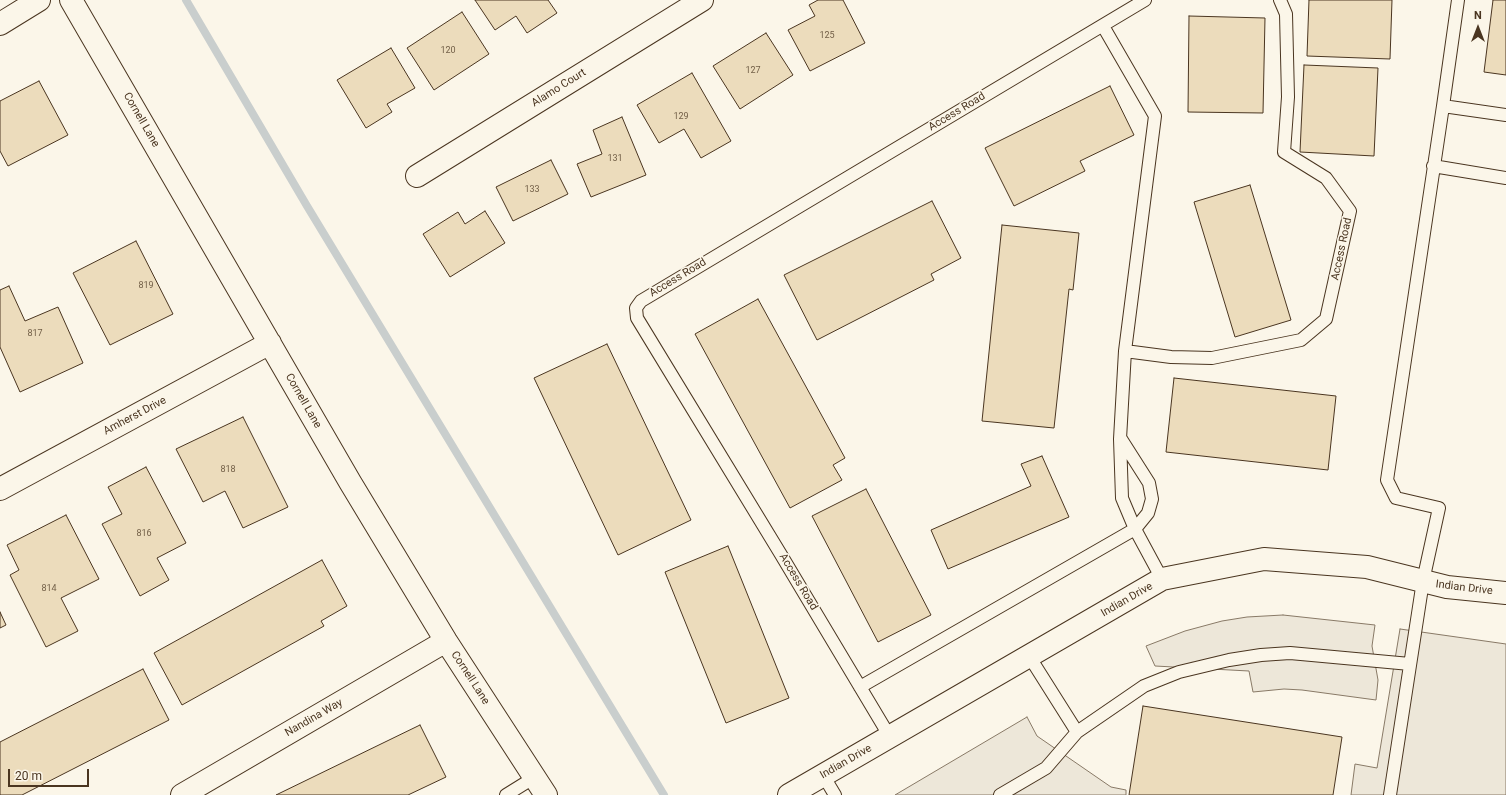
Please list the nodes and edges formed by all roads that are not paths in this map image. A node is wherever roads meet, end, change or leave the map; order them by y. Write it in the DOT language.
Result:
graph roads {
  1 [pos="39,0"];
  2 [pos="71,0"];
  3 [pos="702,0"];
  4 [pos="1145,0"];
  5 [pos="1280,0"];
  6 [pos="1458,0"];
  7 [pos="0,24"];
  8 [pos="1103,26"];
  9 [pos="1443,106"];
  10 [pos="1506,115"];
  11 [pos="1434,166"];
  12 [pos="417,176"];
  13 [pos="1506,178"];
  14 [pos="270,343"];
  15 [pos="1125,351"];
  16 [pos="1120,438"];
  17 [pos="0,489"];
  18 [pos="1135,529"];
  19 [pos="1162,579"];
  20 [pos="1423,581"];
  21 [pos="1506,593"];
  22 [pos="446,641"];
  23 [pos="1029,656"];
  24 [pos="1410,664"];
  25 [pos="860,687"];
  26 [pos="1077,732"];
  27 [pos="890,737"];
  28 [pos="823,775"];
  29 [pos="540,786"];
  30 [pos="182,795"];
  31 [pos="506,795"];
  32 [pos="789,795"];
  33 [pos="835,795"];
  34 [pos="1000,795"];
  35 [pos="1390,795"];
  1 -- 7 [label="street"];
  2 -- 14 [label="street, Cornell Lane"];
  3 -- 12 [label="street, Alamo Court"];
  4 -- 8 [label="lane, Access Road"];
  5 -- 15 [label="lane, Access Road"];
  6 -- 9 [label="lane"];
  8 -- 15 [label="lane"];
  8 -- 25 [label="lane, Access Road"];
  9 -- 10 [label="lane"];
  9 -- 11 [label="lane"];
  11 -- 13 [label="lane"];
  11 -- 20 [label="lane"];
  14 -- 17 [label="street, Amherst Drive"];
  14 -- 22 [label="street, Cornell Lane"];
  15 -- 16 [label="lane"];
  16 -- 18 [label="lane"];
  16 -- 18 [label="lane"];
  18 -- 19 [label="lane"];
  18 -- 25 [label="lane"];
  19 -- 20 [label="street, Indian Drive"];
  19 -- 23 [label="street, Indian Drive"];
  20 -- 21 [label="street, Indian Drive"];
  20 -- 24 [label="lane"];
  22 -- 29 [label="street, Cornell Lane"];
  22 -- 30 [label="street, Nandina Way"];
  23 -- 26 [label="lane"];
  23 -- 27 [label="street, Indian Drive"];
  24 -- 26 [label="lane"];
  24 -- 35 [label="lane"];
  25 -- 27 [label="lane, Access Road"];
  26 -- 34 [label="lane"];
  27 -- 28 [label="street, Indian Drive"];
  28 -- 32 [label="street, Indian Drive"];
  28 -- 33 [label="lane"];
  29 -- 31 [label="lane"];
}
